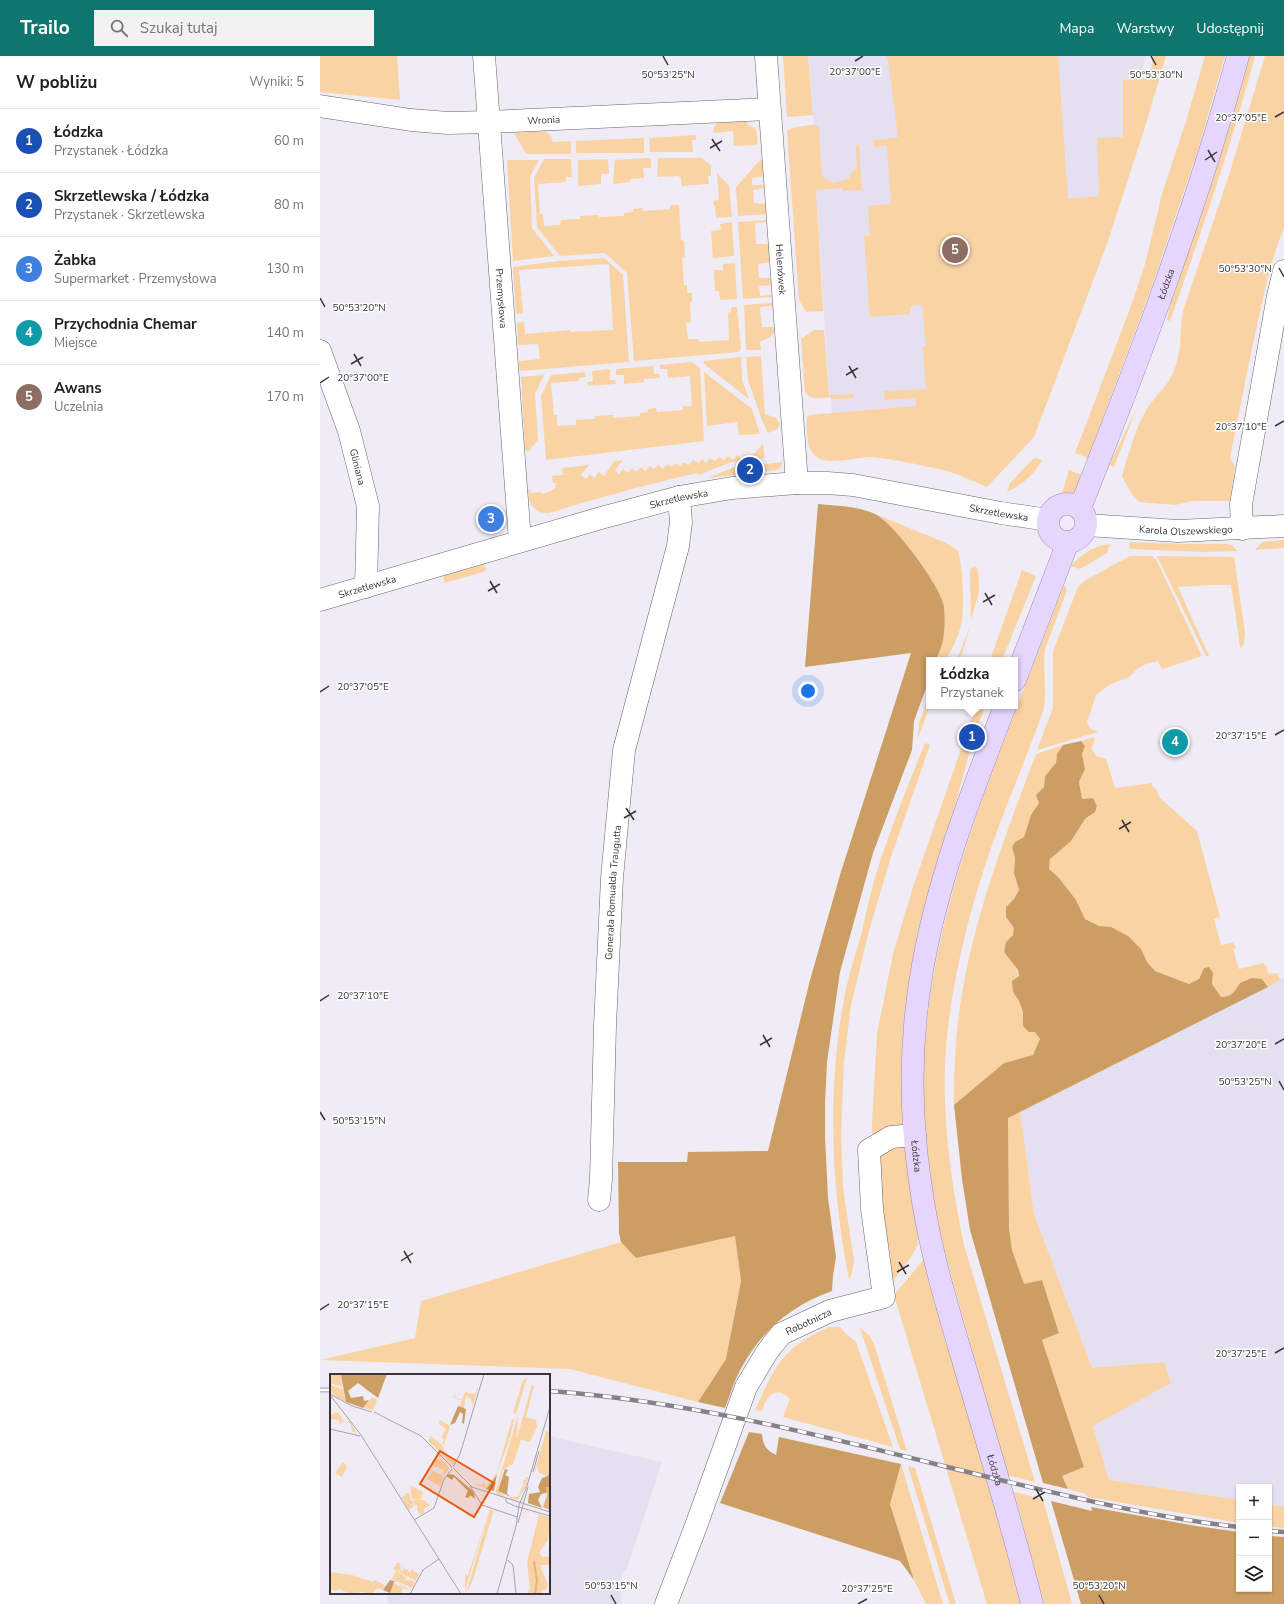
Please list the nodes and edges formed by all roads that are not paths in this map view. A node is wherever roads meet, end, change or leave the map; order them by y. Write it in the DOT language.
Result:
graph roads {
  1 [pos="484,56"];
  2 [pos="766,56"];
  3 [pos="1238,56"];
  4 [pos="320,106"];
  5 [pos="769,109"];
  6 [pos="489,122"];
  7 [pos="1284,271"];
  8 [pos="320,351"];
  9 [pos="797,483"];
  10 [pos="679,497"];
  11 [pos="1083,516"];
  12 [pos="1048,520"];
  13 [pos="1284,526"];
  14 [pos="1242,529"];
  15 [pos="520,541"];
  16 [pos="1068,542"];
  17 [pos="366,587"];
  18 [pos="320,600"];
  19 [pos="1018,672"];
  20 [pos="1004,709"];
  21 [pos="915,1135"];
  22 [pos="599,1200"];
  23 [pos="666,1604"];
  24 [pos="1032,1604"];
  1 -- 6 [label="street, Przemysłowa"];
  2 -- 5 [label="street, Helenówek"];
  3 -- 11 [label="main road, Łódzka"];
  4 -- 6 [label="street, Wronia"];
  5 -- 6 [label="street, Wronia"];
  5 -- 9 [label="street, Helenówek"];
  6 -- 15 [label="street, Przemysłowa"];
  7 -- 14 [label="street"];
  8 -- 17 [label="street, Gliniana"];
  9 -- 10 [label="street, Skrzetlewska"];
  9 -- 12 [label="street, Skrzetlewska"];
  10 -- 15 [label="street, Skrzetlewska"];
  10 -- 22 [label="street, Generała Romualda Traugutta"];
  11 -- 12 [label="main road"];
  11 -- 14 [label="street, Karola Olszewskiego"];
  11 -- 16 [label="main road"];
  12 -- 16 [label="main road"];
  13 -- 14 [label="street, Karola Olszewskiego"];
  15 -- 17 [label="street, Skrzetlewska"];
  16 -- 19 [label="main road"];
  17 -- 18 [label="street, Skrzetlewska"];
  20 -- 21 [label="main road, Łódzka"];
  21 -- 23 [label="street, Robotnicza"];
  21 -- 24 [label="main road, Łódzka"];
}
